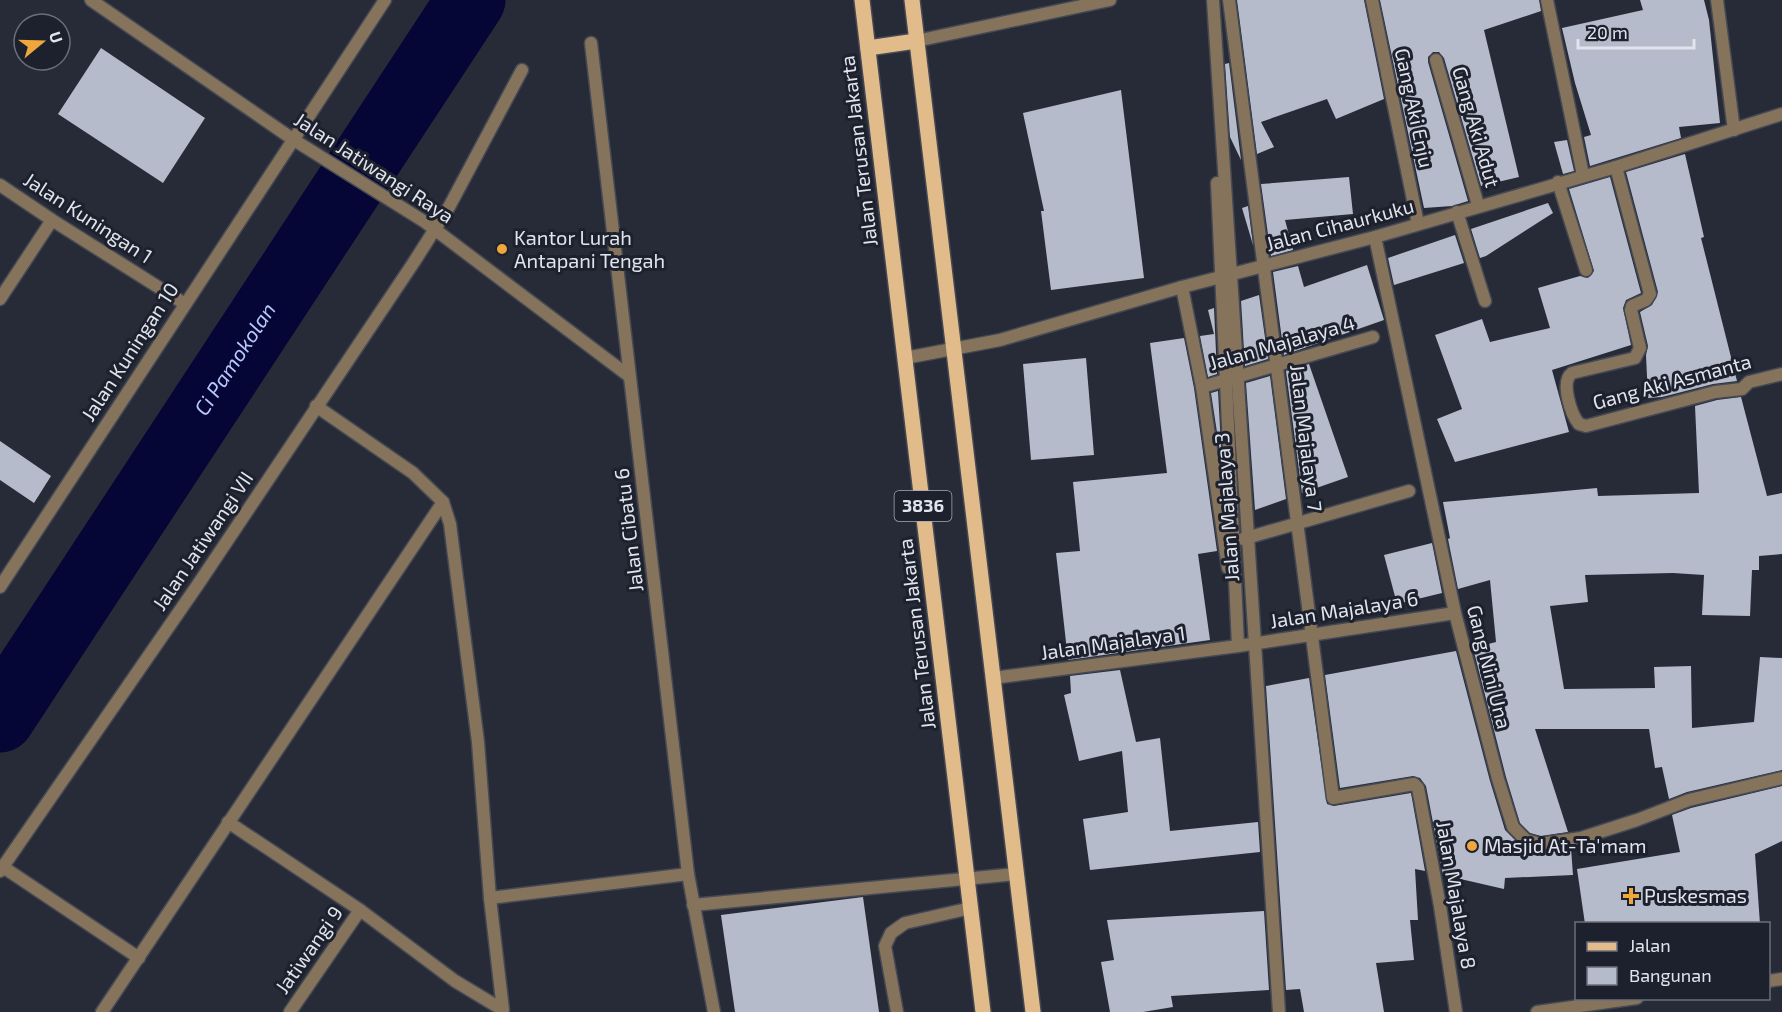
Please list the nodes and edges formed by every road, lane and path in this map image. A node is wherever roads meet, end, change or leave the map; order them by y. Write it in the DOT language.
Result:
graph roads {
  1 [pos="92,0"];
  2 [pos="385,0"];
  3 [pos="862,0"];
  4 [pos="912,0"];
  5 [pos="1110,0"];
  6 [pos="1211,0"];
  7 [pos="1229,0"];
  8 [pos="1372,0"];
  9 [pos="1547,0"];
  10 [pos="1716,0"];
  11 [pos="916,41"];
  12 [pos="591,43"];
  13 [pos="868,48"];
  14 [pos="1436,60"];
  15 [pos="522,70"];
  16 [pos="1782,114"];
  17 [pos="1734,130"];
  18 [pos="299,143"];
  19 [pos="1616,167"];
  20 [pos="1583,175"];
  21 [pos="1558,182"];
  22 [pos="0,185"];
  23 [pos="1478,206"];
  24 [pos="1456,212"];
  25 [pos="52,220"];
  26 [pos="1418,224"];
  27 [pos="430,226"];
  28 [pos="1375,237"];
  29 [pos="1586,270"];
  30 [pos="1182,287"];
  31 [pos="0,299"];
  32 [pos="1485,302"];
  33 [pos="184,304"];
  34 [pos="1373,337"];
  35 [pos="953,350"];
  36 [pos="905,358"];
  37 [pos="1782,374"];
  38 [pos="629,376"];
  39 [pos="1202,387"];
  40 [pos="316,406"];
  41 [pos="1409,491"];
  42 [pos="443,502"];
  43 [pos="1224,544"];
  44 [pos="0,587"];
  45 [pos="1455,613"];
  46 [pos="1238,646"];
  47 [pos="993,678"];
  48 [pos="1782,778"];
  49 [pos="1417,785"];
  50 [pos="228,822"];
  51 [pos="1,869"];
  52 [pos="688,874"];
  53 [pos="1016,874"];
  54 [pos="967,880"];
  55 [pos="490,898"];
  56 [pos="693,905"];
  57 [pos="971,908"];
  58 [pos="360,910"];
  59 [pos="139,958"];
  60 [pos="1629,1000"];
  61 [pos="503,1011"];
  62 [pos="102,1012"];
  63 [pos="290,1012"];
  64 [pos="714,1012"];
  65 [pos="897,1012"];
  66 [pos="983,1012"];
  67 [pos="1033,1012"];
  68 [pos="1279,1012"];
  69 [pos="1456,1012"];
  70 [pos="1537,1012"];
  1 -- 18 [label="street, Jalan Jatiwangi Raya"];
  2 -- 18 [label="street, Jalan Kuningan 10"];
  3 -- 13 [label="main road, Jalan Terusan Jakarta / 3836"];
  4 -- 11 [label="main road, 3836"];
  5 -- 11 [label="street"];
  6 -- 46 [label="street, Jalan Majalaya 3"];
  6 -- 68 [label="street, Jalan Majalaya 3"];
  7 -- 49 [label="street, Jalan Majalaya 7"];
  8 -- 26 [label="street, Gang Aki Enju"];
  9 -- 20 [label="street"];
  10 -- 17 [label="street"];
  11 -- 13 [label="main road"];
  11 -- 35 [label="main road, 3836"];
  12 -- 38 [label="street, Jalan Cibatu 6"];
  13 -- 36 [label="main road, Jalan Terusan Jakarta / 3836"];
  14 -- 23 [label="street, Gang Aki Adut"];
  15 -- 27 [label="street, Jalan Jatiwangi VII"];
  16 -- 17 [label="street, Jalan Cihaurkuku"];
  17 -- 19 [label="street, Jalan Cihaurkuku"];
  18 -- 27 [label="street, Jalan Jatiwangi Raya"];
  18 -- 33 [label="street, Jalan Kuningan 10"];
  19 -- 20 [label="street, Jalan Cihaurkuku"];
  19 -- 37 [label="street, Gang Aki Asmanta"];
  20 -- 21 [label="street, Jalan Cihaurkuku"];
  21 -- 23 [label="street, Jalan Cihaurkuku"];
  21 -- 29 [label="street"];
  22 -- 25 [label="street, Jalan Kuningan 1"];
  23 -- 24 [label="street, Jalan Cihaurkuku"];
  24 -- 26 [label="street, Jalan Cihaurkuku"];
  24 -- 32 [label="street"];
  25 -- 31 [label="street"];
  25 -- 33 [label="street, Jalan Kuningan 1"];
  26 -- 28 [label="street, Jalan Cihaurkuku"];
  27 -- 38 [label="street, Jalan Jatiwangi Raya"];
  27 -- 40 [label="street, Jalan Jatiwangi VII"];
  28 -- 30 [label="street, Jalan Cihaurkuku"];
  28 -- 45 [label="street, Gang Nini Una"];
  30 -- 35 [label="street, Jalan Cihaurkuku"];
  30 -- 39 [label="street, Jalan Majalaya 3"];
  33 -- 44 [label="street, Jalan Kuningan 10"];
  34 -- 39 [label="street, Jalan Majalaya 4"];
  35 -- 36 [label="street, Jalan Cihaurkuku"];
  35 -- 47 [label="main road, 3836"];
  36 -- 54 [label="main road, Jalan Terusan Jakarta / 3836"];
  38 -- 52 [label="street, Jalan Cibatu 6"];
  39 -- 43 [label="street, Jalan Majalaya 3"];
  40 -- 42 [label="street"];
  40 -- 51 [label="street, Jalan Jatiwangi VII"];
  41 -- 43 [label="street"];
  42 -- 50 [label="street"];
  42 -- 55 [label="street"];
  43 -- 46 [label="street, Jalan Majalaya 3"];
  45 -- 46 [label="street, Jalan Majalaya 6"];
  45 -- 48 [label="street, Gang Nini Una"];
  46 -- 47 [label="street, Jalan Majalaya 1"];
  47 -- 53 [label="main road, 3836"];
  49 -- 69 [label="street, Jalan Majalaya 8"];
  50 -- 58 [label="street"];
  50 -- 59 [label="street"];
  51 -- 59 [label="street"];
  52 -- 55 [label="street"];
  52 -- 56 [label="street, Jalan Cibatu 6"];
  53 -- 54 [label="street"];
  53 -- 67 [label="main road, 3836"];
  54 -- 56 [label="street"];
  54 -- 57 [label="main road, Jalan Terusan Jakarta / 3836"];
  55 -- 61 [label="street"];
  56 -- 64 [label="street, Jalan Cibatu 6"];
  57 -- 65 [label="street"];
  57 -- 66 [label="main road, Jalan Terusan Jakarta / 3836"];
  58 -- 61 [label="street"];
  58 -- 63 [label="street, Jatiwangi 9"];
  59 -- 62 [label="street"];
  60 -- 70 [label="street"];
}
